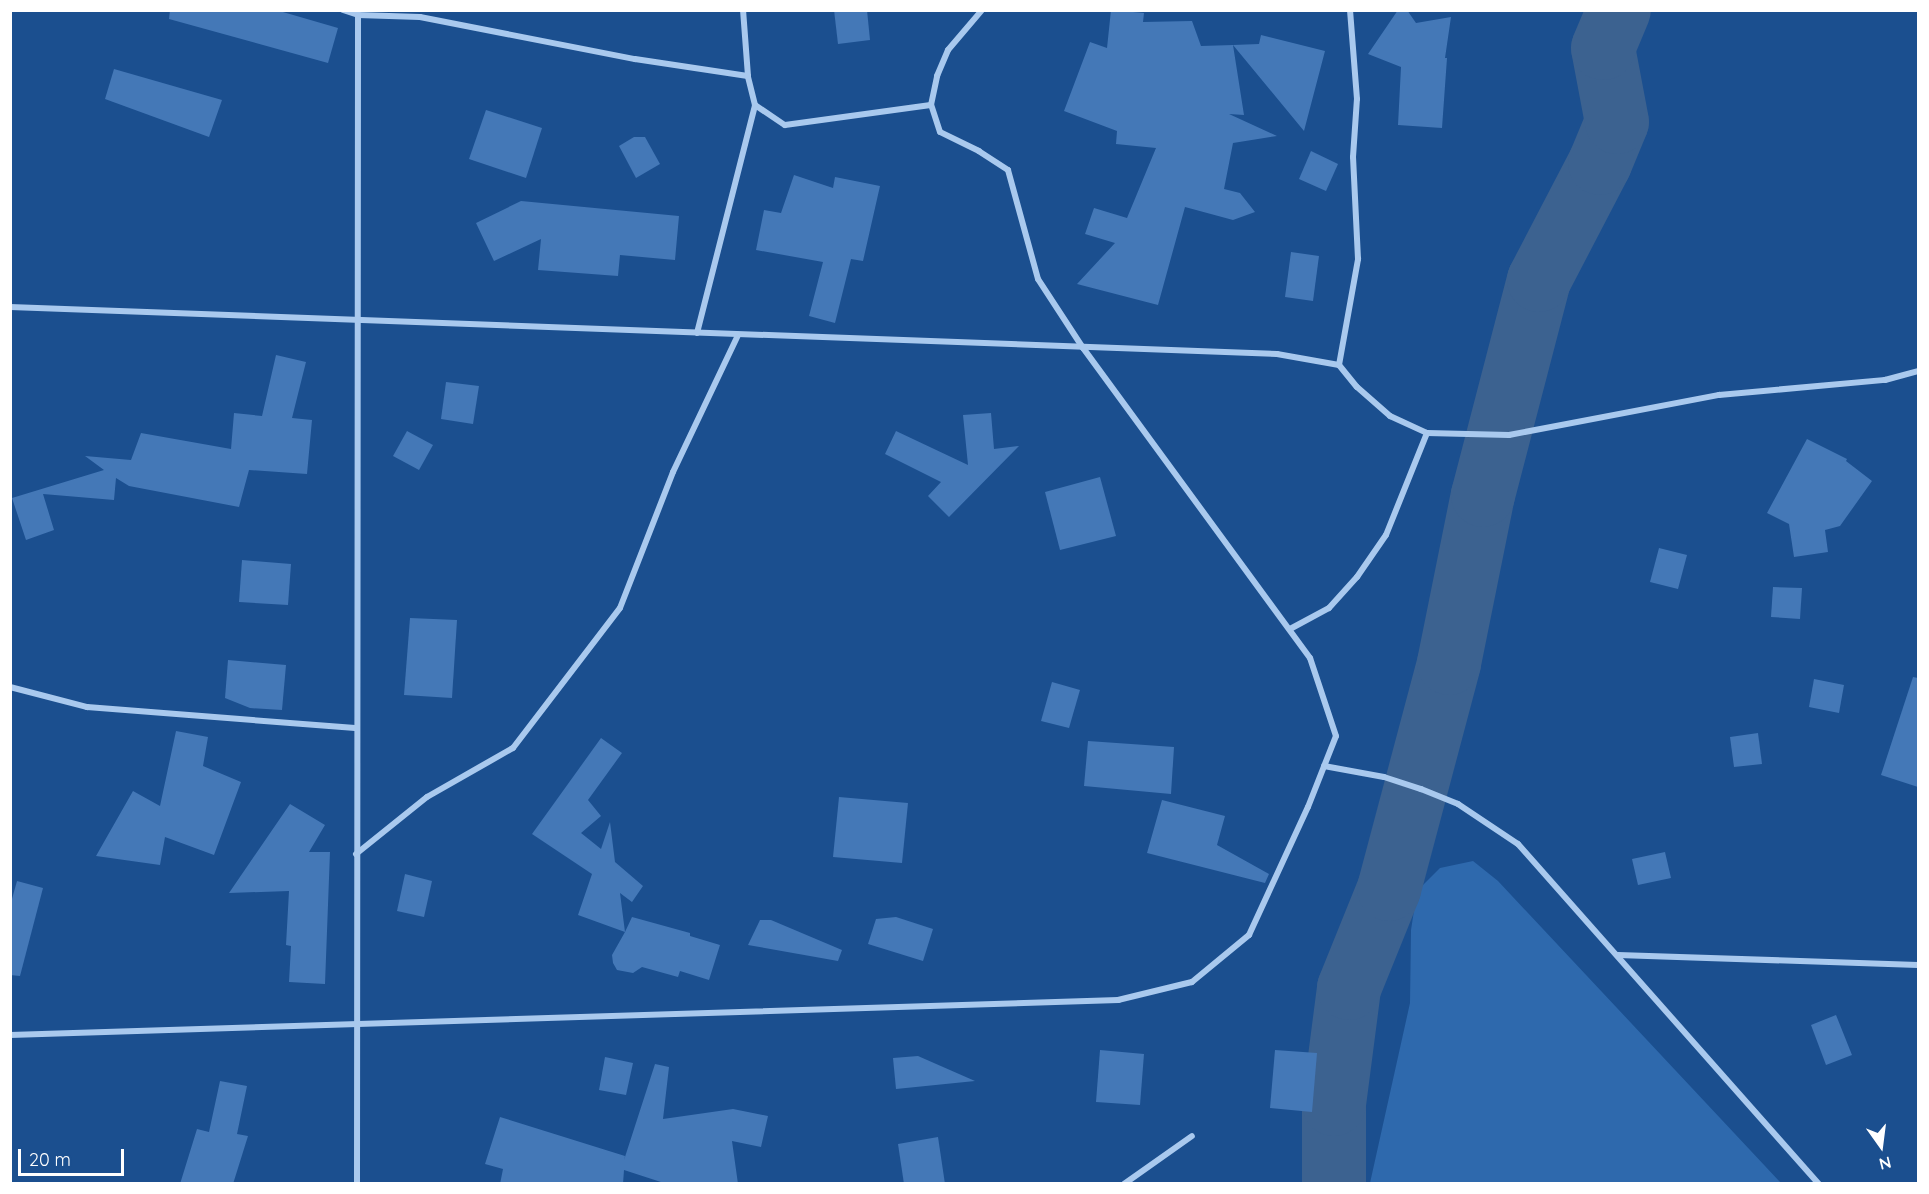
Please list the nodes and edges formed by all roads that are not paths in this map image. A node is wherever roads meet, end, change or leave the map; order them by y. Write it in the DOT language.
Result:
graph roads {
  1 [pos="343,10"];
  2 [pos="743,10"];
  3 [pos="982,10"];
  4 [pos="1350,10"];
  5 [pos="358,15"];
  6 [pos="748,76"];
  7 [pos="755,105"];
  8 [pos="931,105"];
  9 [pos="10,307"];
  10 [pos="358,320"];
  11 [pos="697,333"];
  12 [pos="738,335"];
  13 [pos="1083,348"];
  14 [pos="1339,365"];
  15 [pos="1918,371"];
  16 [pos="1427,433"];
  17 [pos="1290,629"];
  18 [pos="10,687"];
  19 [pos="355,728"];
  20 [pos="1324,766"];
  21 [pos="356,854"];
  22 [pos="1618,955"];
  23 [pos="1918,965"];
  24 [pos="357,1024"];
  25 [pos="10,1035"];
  26 [pos="1192,1136"];
  27 [pos="357,1184"];
  28 [pos="1124,1184"];
  29 [pos="1819,1184"];
  1 -- 5 [label="street"];
  2 -- 6 [label="street"];
  3 -- 8 [label="street"];
  4 -- 14 [label="street"];
  5 -- 6 [label="street"];
  5 -- 10 [label="street"];
  6 -- 7 [label="street"];
  7 -- 8 [label="street"];
  7 -- 11 [label="street"];
  8 -- 13 [label="street"];
  9 -- 10 [label="street"];
  10 -- 11 [label="street"];
  10 -- 19 [label="street"];
  11 -- 12 [label="street"];
  12 -- 13 [label="street"];
  12 -- 21 [label="street"];
  13 -- 14 [label="street"];
  13 -- 17 [label="street"];
  14 -- 16 [label="street"];
  15 -- 16 [label="street"];
  16 -- 17 [label="street"];
  17 -- 20 [label="street"];
  18 -- 19 [label="street"];
  19 -- 21 [label="street"];
  20 -- 22 [label="street"];
  20 -- 24 [label="street"];
  21 -- 24 [label="street"];
  22 -- 23 [label="street"];
  22 -- 29 [label="street"];
  24 -- 25 [label="street"];
  24 -- 27 [label="street"];
  26 -- 28 [label="street"];
}
